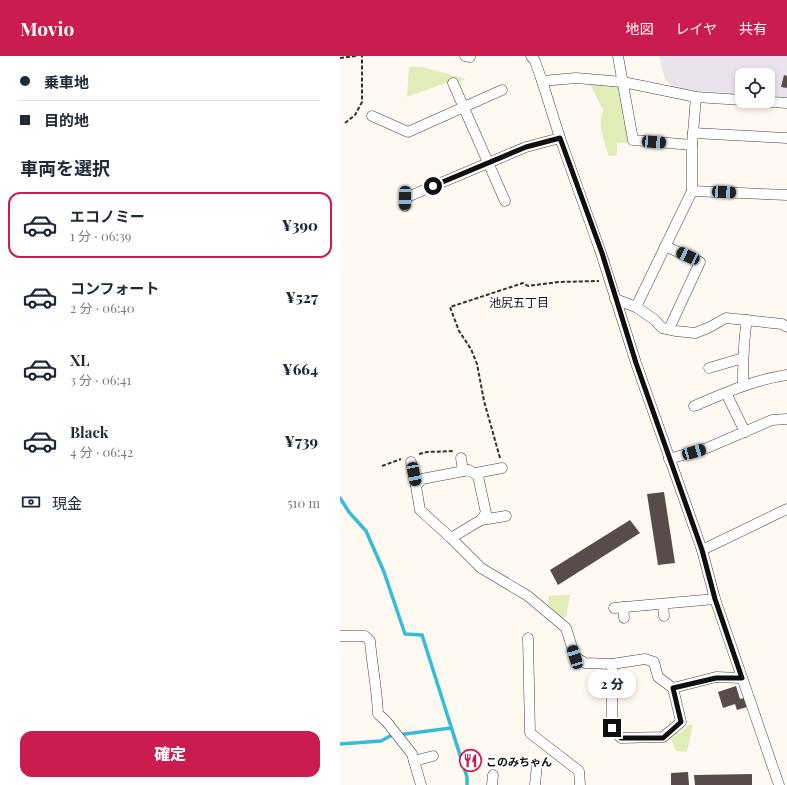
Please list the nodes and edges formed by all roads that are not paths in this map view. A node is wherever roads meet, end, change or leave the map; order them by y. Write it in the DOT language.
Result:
graph roads {
  1 [pos="531,56"];
  2 [pos="618,56"];
  3 [pos="542,81"];
  4 [pos="453,82"];
  5 [pos="623,82"];
  6 [pos="502,90"];
  7 [pos="696,97"];
  8 [pos="735,100"];
  9 [pos="775,102"];
  10 [pos="787,103"];
  11 [pos="464,106"];
  12 [pos="378,116"];
  13 [pos="693,133"];
  14 [pos="560,138"];
  15 [pos="787,138"];
  16 [pos="692,145"];
  17 [pos="488,162"];
  18 [pos="692,191"];
  19 [pos="787,195"];
  20 [pos="505,201"];
  21 [pos="405,206"];
  22 [pos="665,246"];
  23 [pos="615,299"];
  24 [pos="636,307"];
  25 [pos="747,320"];
  26 [pos="787,326"];
  27 [pos="669,329"];
  28 [pos="743,358"];
  29 [pos="709,368"];
  30 [pos="787,376"];
  31 [pos="743,386"];
  32 [pos="726,393"];
  33 [pos="694,406"];
  34 [pos="787,419"];
  35 [pos="745,432"];
  36 [pos="458,455"];
  37 [pos="409,459"];
  38 [pos="669,459"];
  39 [pos="501,464"];
  40 [pos="463,471"];
  41 [pos="476,473"];
  42 [pos="416,486"];
  43 [pos="787,509"];
  44 [pos="506,516"];
  45 [pos="481,520"];
  46 [pos="452,538"];
  47 [pos="702,550"];
  48 [pos="715,599"];
  49 [pos="663,604"];
  50 [pos="664,616"];
  51 [pos="624,618"];
  52 [pos="340,636"];
  53 [pos="528,638"];
  54 [pos="612,664"];
  55 [pos="742,678"];
  56 [pos="673,688"];
  57 [pos="433,756"];
  58 [pos="414,761"];
  59 [pos="537,764"];
  60 [pos="421,785"];
  61 [pos="535,785"];
  62 [pos="580,785"];
  63 [pos="779,785"];
  1 -- 3 [label="street"];
  2 -- 5 [label="street"];
  3 -- 5 [label="street"];
  3 -- 14 [label="street"];
  4 -- 11 [label="street"];
  5 -- 7 [label="street"];
  5 -- 16 [label="street"];
  6 -- 11 [label="street"];
  7 -- 8 [label="street"];
  7 -- 13 [label="street"];
  9 -- 10 [label="street"];
  11 -- 12 [label="street"];
  11 -- 17 [label="street"];
  13 -- 15 [label="street"];
  13 -- 16 [label="street"];
  14 -- 17 [label="street"];
  14 -- 23 [label="street"];
  16 -- 18 [label="street"];
  17 -- 20 [label="street"];
  17 -- 21 [label="street"];
  18 -- 19 [label="street"];
  18 -- 22 [label="street"];
  22 -- 24 [label="street"];
  22 -- 27 [label="street"];
  23 -- 24 [label="street"];
  23 -- 38 [label="street"];
  24 -- 27 [label="street"];
  25 -- 26 [label="street"];
  25 -- 27 [label="street"];
  25 -- 28 [label="street"];
  28 -- 29 [label="street"];
  28 -- 31 [label="street"];
  30 -- 31 [label="street"];
  31 -- 32 [label="street"];
  32 -- 33 [label="street"];
  32 -- 35 [label="street"];
  34 -- 35 [label="street"];
  35 -- 38 [label="street"];
  36 -- 40 [label="street"];
  37 -- 42 [label="street"];
  38 -- 47 [label="street"];
  39 -- 41 [label="street"];
  40 -- 41 [label="street"];
  40 -- 42 [label="street"];
  41 -- 45 [label="street"];
  42 -- 46 [label="street"];
  43 -- 47 [label="street"];
  44 -- 45 [label="street"];
  45 -- 46 [label="street"];
  46 -- 54 [label="street"];
  47 -- 48 [label="street"];
  48 -- 49 [label="street"];
  48 -- 55 [label="street"];
  49 -- 50 [label="street"];
  49 -- 51 [label="street"];
  52 -- 58 [label="street"];
  53 -- 62 [label="street"];
  54 -- 56 [label="street"];
  54 -- 56 [label="street"];
  55 -- 56 [label="street"];
  55 -- 63 [label="street"];
  57 -- 58 [label="street"];
  58 -- 60 [label="street"];
  59 -- 61 [label="street"];
}
